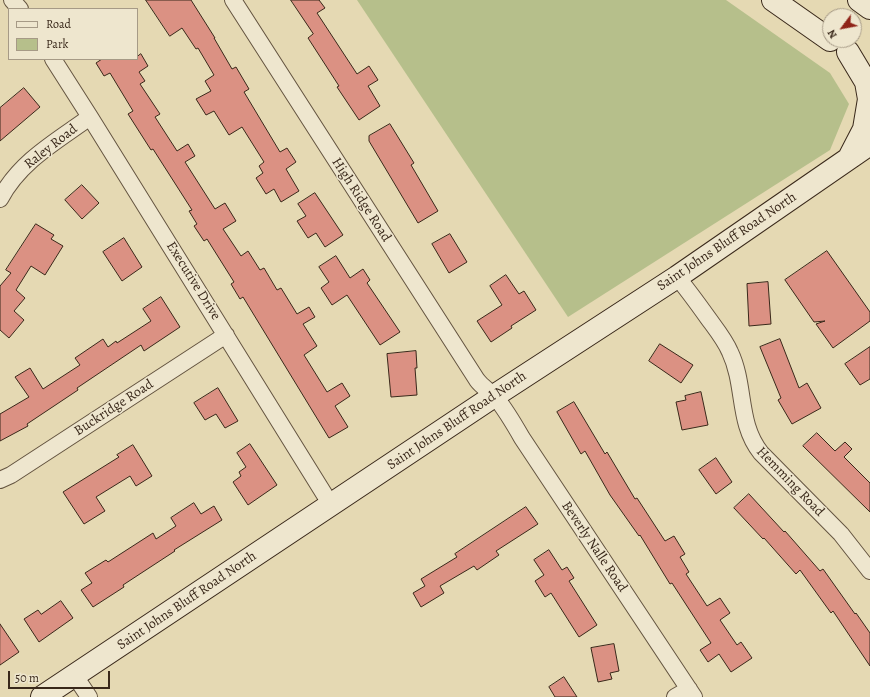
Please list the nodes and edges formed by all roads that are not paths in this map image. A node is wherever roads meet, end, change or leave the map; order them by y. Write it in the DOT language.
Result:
graph roads {
  1 [pos="12,0"];
  2 [pos="233,0"];
  3 [pos="773,0"];
  4 [pos="859,0"];
  5 [pos="19,8"];
  6 [pos="870,8"];
  7 [pos="822,34"];
  8 [pos="839,48"];
  9 [pos="842,48"];
  10 [pos="54,60"];
  11 [pos="870,67"];
  12 [pos="90,117"];
  13 [pos="870,144"];
  14 [pos="849,158"];
  15 [pos="0,199"];
  16 [pos="677,276"];
  17 [pos="226,335"];
  18 [pos="494,396"];
  19 [pos="0,480"];
  20 [pos="331,505"];
  21 [pos="870,571"];
  22 [pos="74,676"];
  23 [pos="686,694"];
  24 [pos="42,697"];
  25 [pos="89,697"];
  1 -- 5 [label="street"];
  2 -- 18 [label="street, High Ridge Road"];
  3 -- 7 [label="main road"];
  4 -- 6 [label="main road"];
  8 -- 14 [label="main road"];
  9 -- 11 [label="main road"];
  10 -- 12 [label="street, Executive Drive"];
  12 -- 15 [label="street, Raley Road"];
  12 -- 17 [label="street, Executive Drive"];
  13 -- 14 [label="main road, Saint Johns Bluff Road North"];
  14 -- 16 [label="main road, Saint Johns Bluff Road North"];
  16 -- 18 [label="main road, Saint Johns Bluff Road North"];
  16 -- 21 [label="street, Hemming Road"];
  17 -- 19 [label="street, Buckridge Road"];
  17 -- 20 [label="street, Executive Drive"];
  18 -- 20 [label="main road, Saint Johns Bluff Road North"];
  18 -- 23 [label="street, Beverly Nalle Road"];
  20 -- 22 [label="main road, Saint Johns Bluff Road North"];
  22 -- 24 [label="main road, Saint Johns Bluff Road North"];
  22 -- 25 [label="street"];
}
